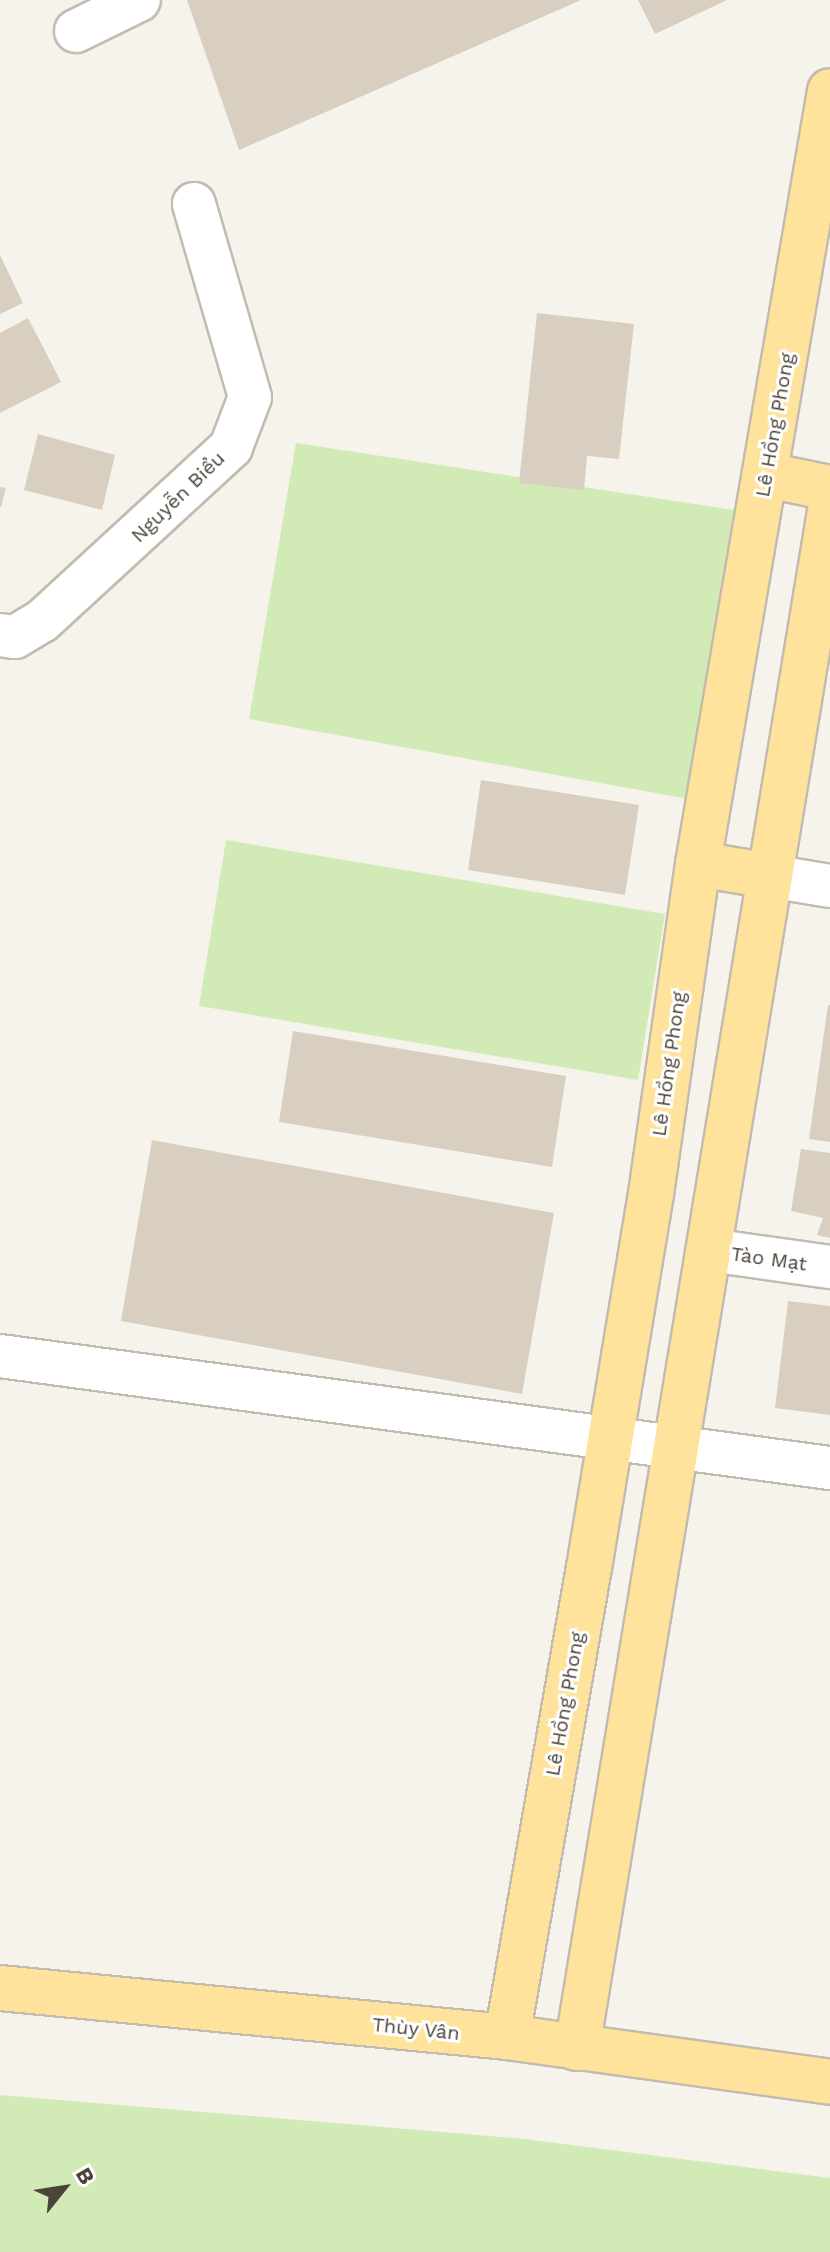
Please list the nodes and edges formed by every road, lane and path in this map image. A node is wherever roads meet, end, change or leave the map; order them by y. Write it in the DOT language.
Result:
graph roads {
  1 [pos="139,0"];
  2 [pos="76,31"];
  3 [pos="830,91"];
  4 [pos="830,98"];
  5 [pos="194,204"];
  6 [pos="767,475"];
  7 [pos="830,488"];
  8 [pos="830,512"];
  9 [pos="0,635"];
  10 [pos="698,864"];
  11 [pos="770,876"];
  12 [pos="830,886"];
  13 [pos="651,1194"];
  14 [pos="715,1208"];
  15 [pos="709,1250"];
  16 [pos="830,1267"];
  17 [pos="0,1356"];
  18 [pos="610,1438"];
  19 [pos="676,1447"];
  20 [pos="830,1468"];
  21 [pos="589,1568"];
  22 [pos="655,1577"];
  23 [pos="0,1988"];
  24 [pos="507,2037"];
  25 [pos="577,2048"];
  26 [pos="830,2082"];
  1 -- 2 [label="street"];
  3 -- 4 [label="main road, Lê Hồng Phong"];
  4 -- 6 [label="main road, Lê Hồng Phong"];
  5 -- 9 [label="street, Nguyễn Biểu"];
  6 -- 7 [label="main road"];
  6 -- 10 [label="main road, Lê Hồng Phong"];
  8 -- 11 [label="main road"];
  10 -- 11 [label="main road"];
  10 -- 13 [label="main road, Lê Hồng Phong"];
  11 -- 12 [label="street"];
  11 -- 14 [label="main road"];
  13 -- 14 [label="main road"];
  13 -- 18 [label="main road, Lê Hồng Phong"];
  14 -- 15 [label="main road"];
  15 -- 16 [label="street, Tào Mạt"];
  15 -- 19 [label="main road"];
  17 -- 18 [label="street"];
  18 -- 19 [label="street"];
  18 -- 21 [label="main road, Lê Hồng Phong"];
  19 -- 20 [label="street"];
  19 -- 22 [label="main road"];
  21 -- 22 [label="main road"];
  21 -- 24 [label="main road, Lê Hồng Phong"];
  22 -- 25 [label="main road"];
  23 -- 24 [label="main road, Thùy Vân"];
  24 -- 25 [label="main road, Thùy Vân"];
  25 -- 26 [label="main road, Thùy Vân"];
}
